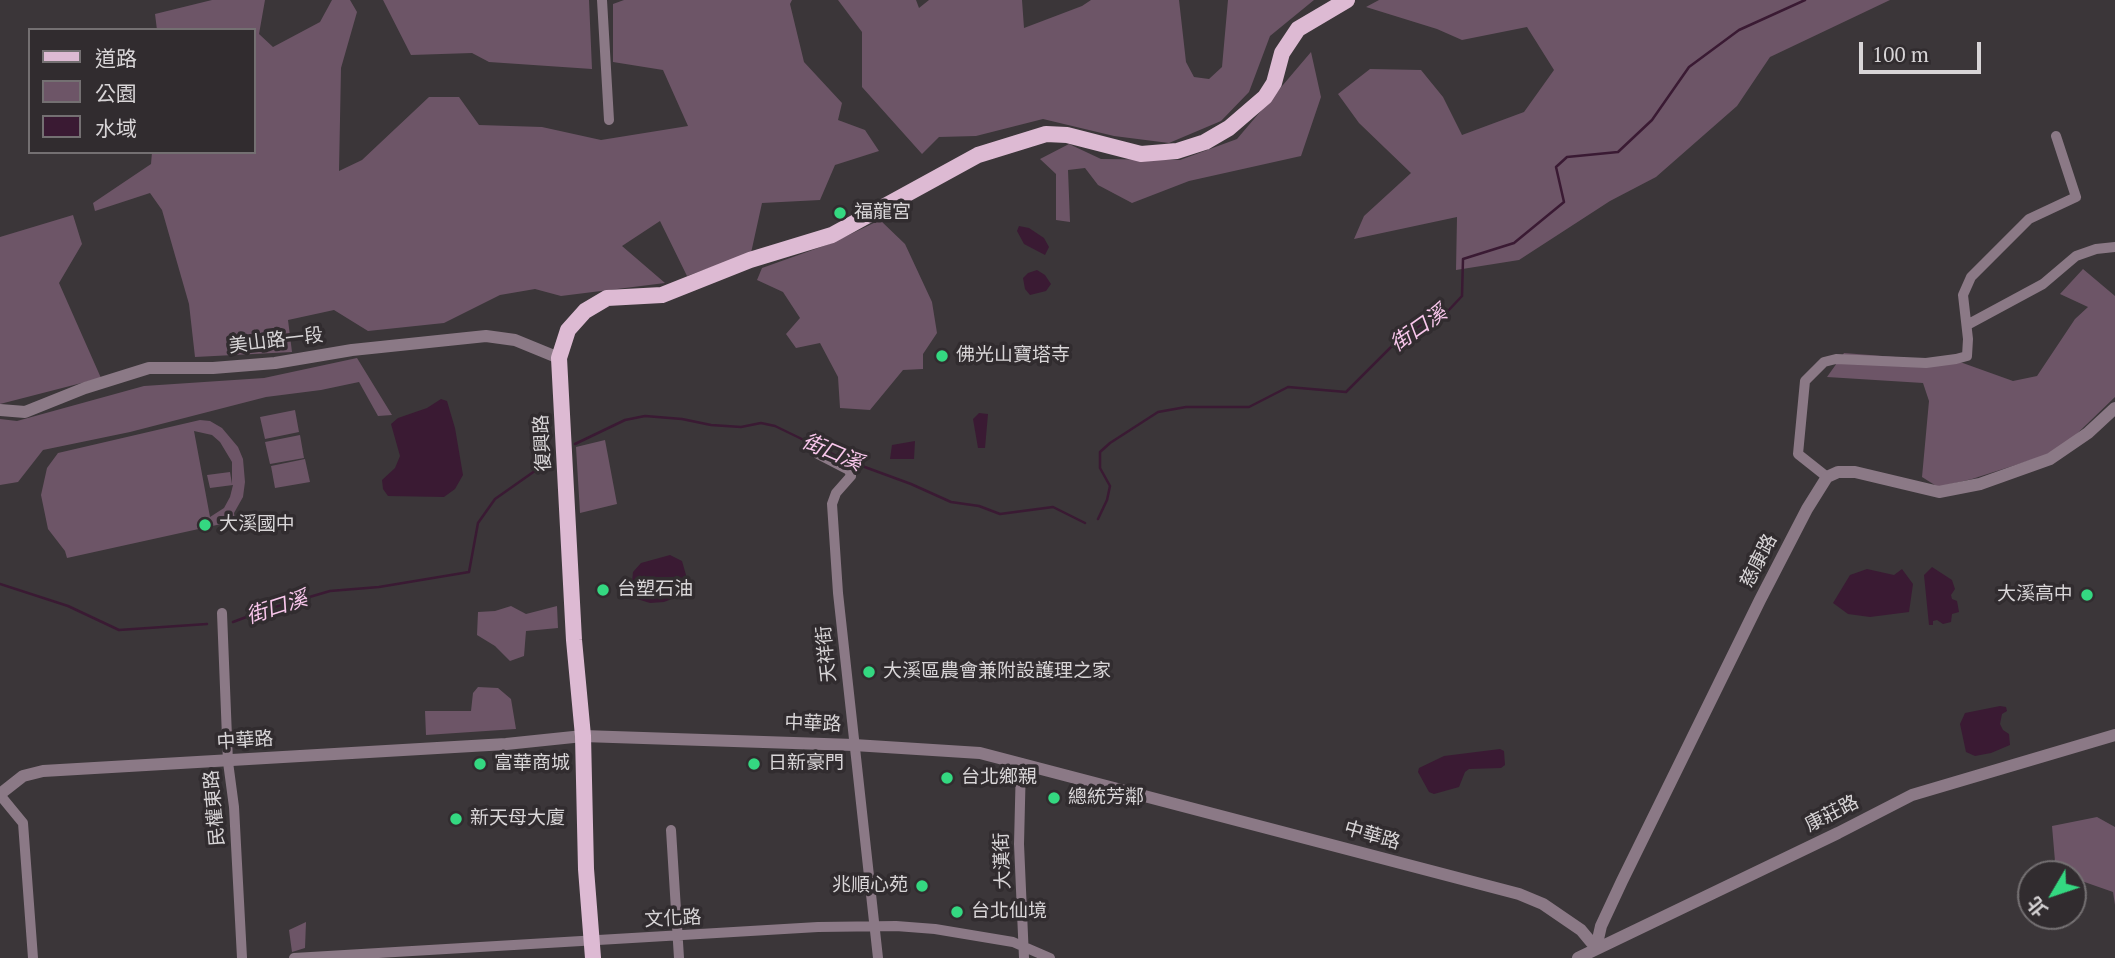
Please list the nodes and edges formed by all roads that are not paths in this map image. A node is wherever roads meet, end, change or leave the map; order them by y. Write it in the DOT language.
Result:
graph roads {
  1 [pos="602,0"];
  2 [pos="1347,0"];
  3 [pos="609,120"];
  4 [pos="2056,136"];
  5 [pos="2115,247"];
  6 [pos="1967,325"];
  7 [pos="559,358"];
  8 [pos="2115,408"];
  9 [pos="0,410"];
  10 [pos="818,454"];
  11 [pos="1827,477"];
  12 [pos="222,613"];
  13 [pos="2115,735"];
  14 [pos="583,736"];
  15 [pos="854,745"];
  16 [pos="228,762"];
  17 [pos="1021,763"];
  18 [pos="0,794"];
  19 [pos="671,830"];
  20 [pos="873,926"];
  21 [pos="678,937"];
  22 [pos="592,940"];
  23 [pos="1597,948"];
  24 [pos="1025,953"];
  25 [pos="33,958"];
  26 [pos="242,958"];
  27 [pos="294,958"];
  28 [pos="593,958"];
  29 [pos="679,958"];
  30 [pos="877,958"];
  31 [pos="1050,958"];
  32 [pos="1578,958"];
  1 -- 3 [label="street"];
  2 -- 7 [label="main road, 復興路"];
  4 -- 6 [label="street"];
  5 -- 6 [label="street"];
  6 -- 11 [label="street"];
  7 -- 9 [label="street, 美山路一段"];
  7 -- 14 [label="main road, 復興路"];
  8 -- 11 [label="street"];
  10 -- 15 [label="street, 天祥街"];
  11 -- 23 [label="street, 慈康路"];
  12 -- 16 [label="street, 民權東路"];
  13 -- 23 [label="street, 康莊路"];
  14 -- 15 [label="street, 中華路"];
  14 -- 16 [label="street, 中華路"];
  14 -- 22 [label="main road, 復興路"];
  15 -- 17 [label="street, 中華路"];
  15 -- 20 [label="street, 天祥街"];
  16 -- 18 [label="street, 中華路"];
  16 -- 26 [label="street, 民權東路"];
  17 -- 23 [label="street, 中華路"];
  17 -- 24 [label="street, 大漢街"];
  18 -- 25 [label="street"];
  19 -- 21 [label="street"];
  20 -- 21 [label="street, 文化路"];
  20 -- 24 [label="street, 文化路"];
  20 -- 30 [label="street, 天祥街"];
  21 -- 22 [label="street, 文化路"];
  21 -- 29 [label="street"];
  22 -- 27 [label="street, 文化路"];
  22 -- 28 [label="main road, 復興路"];
  23 -- 32 [label="street, 康莊路"];
  24 -- 31 [label="street, 文化路"];
}
